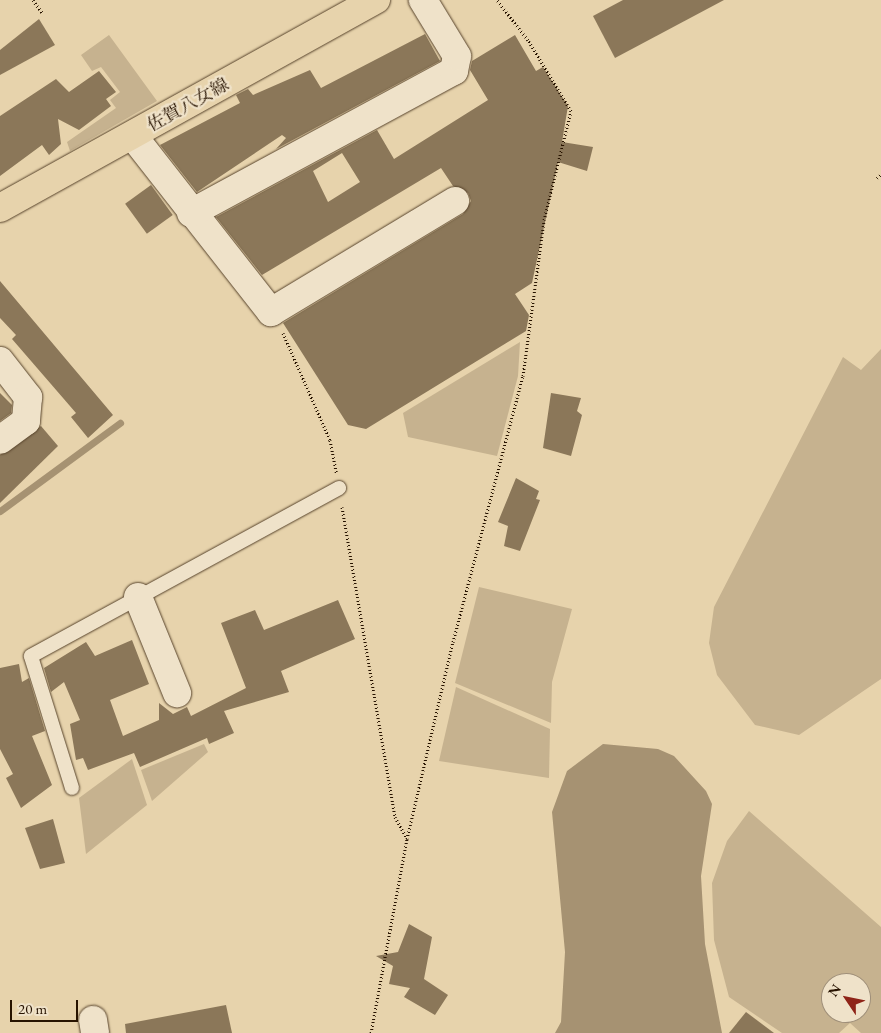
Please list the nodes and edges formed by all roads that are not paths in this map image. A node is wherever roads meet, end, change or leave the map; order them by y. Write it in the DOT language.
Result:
graph roads {
  1 [pos="376,0"];
  2 [pos="423,0"];
  3 [pos="133,136"];
  4 [pos="455,201"];
  5 [pos="0,208"];
  6 [pos="191,213"];
  7 [pos="0,362"];
  8 [pos="0,440"];
  9 [pos="339,488"];
  10 [pos="138,597"];
  11 [pos="177,693"];
  12 [pos="72,788"];
  1 -- 3 [label="main road, 佐賀八女線"];
  2 -- 6 [label="street"];
  3 -- 5 [label="main road, 佐賀八女線"];
  3 -- 6 [label="street"];
  4 -- 6 [label="street"];
  7 -- 8 [label="street"];
  9 -- 10 [label="lane"];
  10 -- 11 [label="street"];
  10 -- 12 [label="lane"];
}
